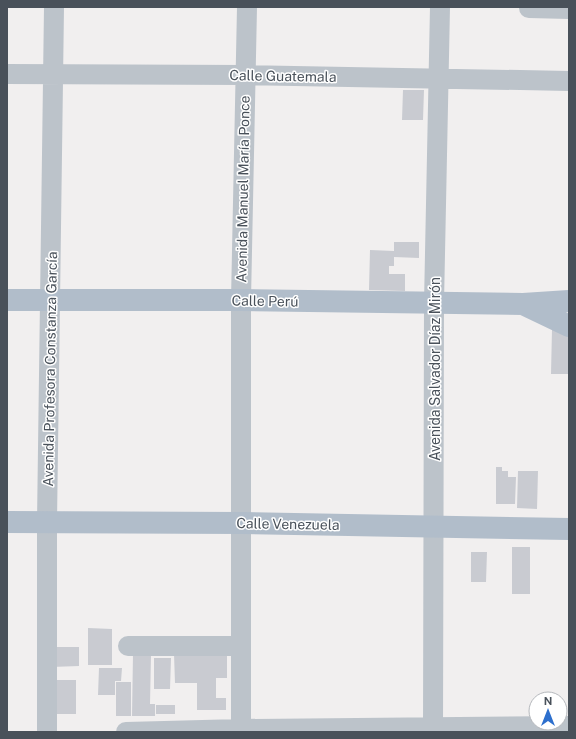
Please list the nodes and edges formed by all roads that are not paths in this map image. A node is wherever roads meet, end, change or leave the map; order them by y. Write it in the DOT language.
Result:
graph roads {
  1 [pos="54,7"];
  2 [pos="246,7"];
  3 [pos="440,7"];
  4 [pos="529,8"];
  5 [pos="569,9"];
  6 [pos="7,74"];
  7 [pos="53,74"];
  8 [pos="245,75"];
  9 [pos="440,79"];
  10 [pos="566,83"];
  11 [pos="7,300"];
  12 [pos="51,300"];
  13 [pos="241,300"];
  14 [pos="569,301"];
  15 [pos="434,303"];
  16 [pos="524,304"];
  17 [pos="569,326"];
  18 [pos="7,522"];
  19 [pos="47,522"];
  20 [pos="242,523"];
  21 [pos="434,527"];
  22 [pos="569,529"];
  23 [pos="128,646"];
  24 [pos="241,646"];
  25 [pos="569,726"];
  26 [pos="241,730"];
  27 [pos="433,730"];
  28 [pos="47,732"];
  29 [pos="126,732"];
  1 -- 7 [label="street, Avenida Profesora Constanza García"];
  2 -- 8 [label="street, Avenida Manuel María Ponce"];
  3 -- 9 [label="street, Avenida Salvador Díaz Mirón"];
  4 -- 5 [label="street"];
  6 -- 7 [label="street, Calle Guatemala"];
  7 -- 8 [label="street, Calle Guatemala"];
  7 -- 12 [label="street, Avenida Profesora Constanza García"];
  8 -- 9 [label="street, Calle Guatemala"];
  8 -- 13 [label="street, Avenida Manuel María Ponce"];
  9 -- 10 [label="street, Calle Guatemala"];
  9 -- 15 [label="street, Avenida Salvador Díaz Mirón"];
  11 -- 12 [label="main road, Calle Perú"];
  12 -- 13 [label="main road, Calle Perú"];
  12 -- 19 [label="street, Avenida Profesora Constanza García"];
  13 -- 15 [label="main road, Calle Perú"];
  13 -- 20 [label="street, Avenida Manuel María Ponce"];
  14 -- 16 [label="main road, Calle Perú"];
  15 -- 16 [label="main road, Calle Perú"];
  15 -- 21 [label="street, Avenida Salvador Díaz Mirón"];
  16 -- 17 [label="main road, Calle Perú"];
  18 -- 19 [label="main road, Calle Venezuela"];
  19 -- 20 [label="main road, Calle Venezuela"];
  19 -- 28 [label="street, Avenida Profesora Constanza García"];
  20 -- 21 [label="main road, Calle Venezuela"];
  20 -- 24 [label="street, Avenida Manuel María Ponce"];
  21 -- 22 [label="main road, Calle Venezuela"];
  21 -- 27 [label="street, Avenida Salvador Díaz Mirón"];
  23 -- 24 [label="street"];
  24 -- 26 [label="street, Avenida Manuel María Ponce"];
  25 -- 27 [label="street"];
  26 -- 27 [label="street"];
  26 -- 29 [label="street"];
}
